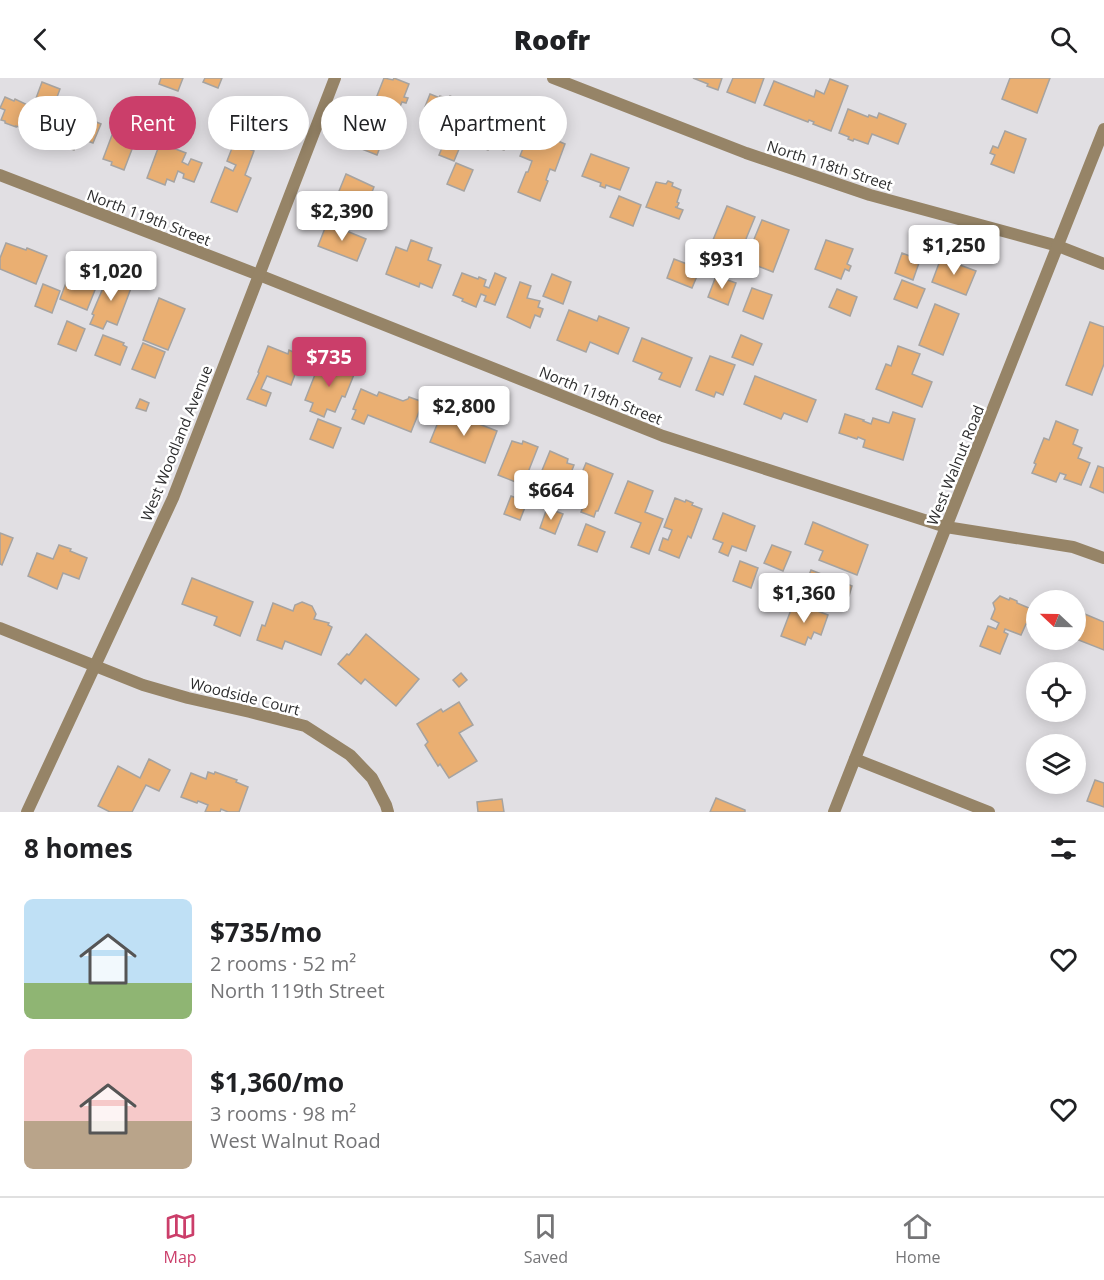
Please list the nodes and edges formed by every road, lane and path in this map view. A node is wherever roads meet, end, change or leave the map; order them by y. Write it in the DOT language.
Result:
graph roads {
  1 [pos="335,78"];
  2 [pos="553,78"];
  3 [pos="1104,129"];
  4 [pos="0,175"];
  5 [pos="1058,246"];
  6 [pos="1104,264"];
  7 [pos="259,275"];
  8 [pos="946,527"];
  9 [pos="1104,558"];
  10 [pos="0,628"];
  11 [pos="95,666"];
  12 [pos="855,759"];
  13 [pos="27,812"];
  14 [pos="388,812"];
  15 [pos="834,812"];
  16 [pos="988,812"];
  1 -- 7 [label="street, West Woodland Avenue"];
  2 -- 5 [label="street, North 118th Street"];
  3 -- 5 [label="street, West Walnut Road"];
  4 -- 7 [label="street, North 119th Street"];
  5 -- 6 [label="street, North 118th Street"];
  5 -- 8 [label="street, West Walnut Road"];
  7 -- 8 [label="street, North 119th Street"];
  7 -- 11 [label="street, West Woodland Avenue"];
  8 -- 9 [label="street, North 119th Street"];
  8 -- 12 [label="street, West Walnut Road"];
  10 -- 11 [label="street, Woodside Court"];
  11 -- 13 [label="street, West Woodland Avenue"];
  11 -- 14 [label="street, Woodside Court"];
  12 -- 15 [label="street, West Walnut Road"];
  12 -- 16 [label="street"];
}
